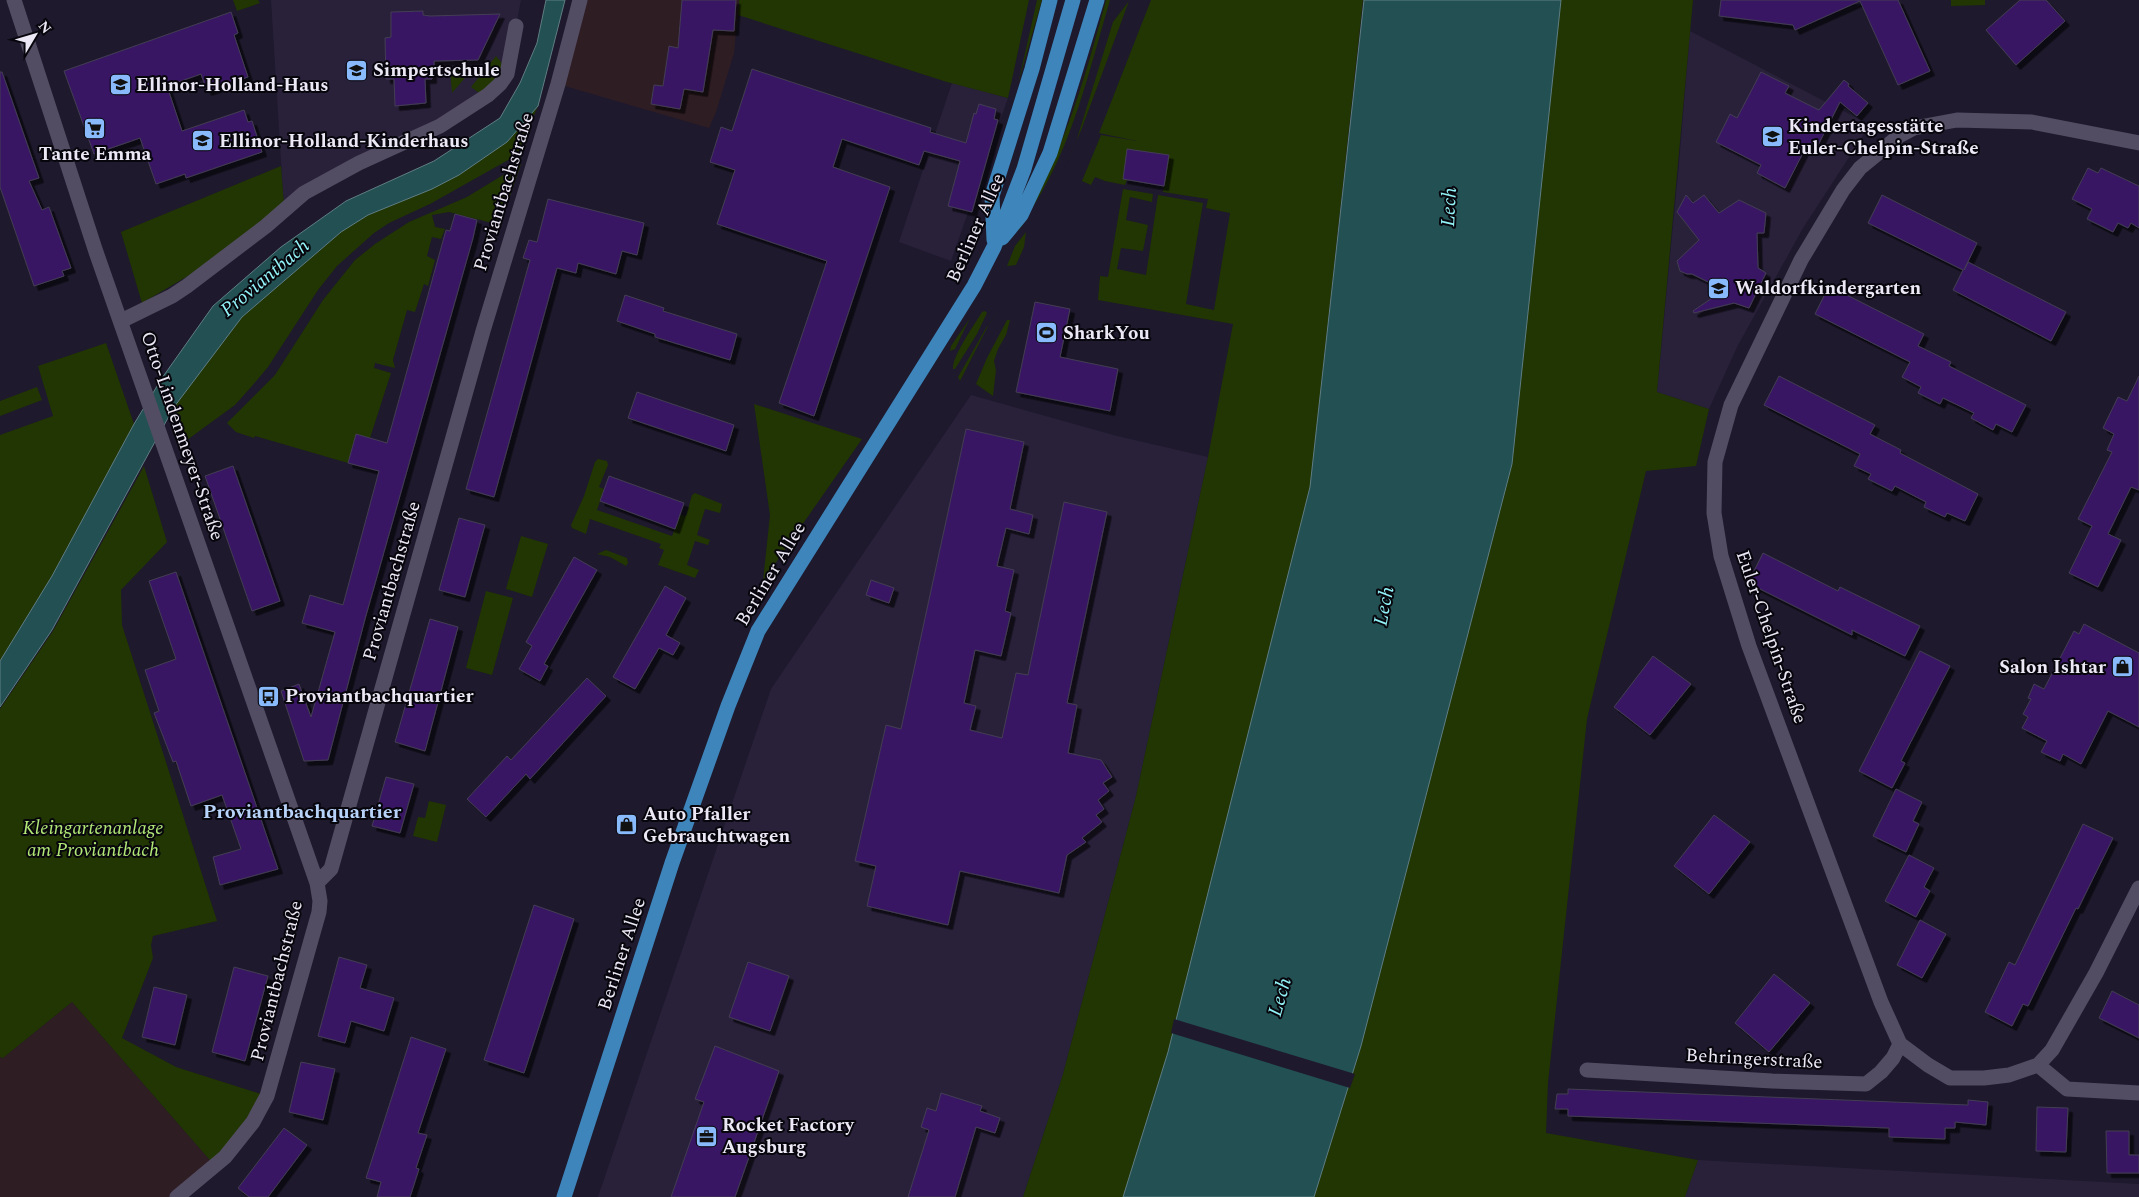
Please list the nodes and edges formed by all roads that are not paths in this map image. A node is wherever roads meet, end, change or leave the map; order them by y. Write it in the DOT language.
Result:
graph roads {
  1 [pos="14,0"];
  2 [pos="580,0"];
  3 [pos="1050,0"];
  4 [pos="1072,0"];
  5 [pos="1097,0"];
  6 [pos="516,26"];
  7 [pos="2139,142"];
  8 [pos="994,246"];
  9 [pos="121,321"];
  10 [pos="317,883"];
  11 [pos="2139,888"];
  12 [pos="1900,1044"];
  13 [pos="2038,1065"];
  14 [pos="1587,1070"];
  15 [pos="2139,1093"];
  16 [pos="177,1197"];
  17 [pos="564,1197"];
  1 -- 9 [label="street, Otto-Lindenmeyer-Straße"];
  2 -- 10 [label="street, Proviantbachstraße"];
  3 -- 8 [label="main road"];
  4 -- 8 [label="main road, Berliner Allee"];
  5 -- 8 [label="main road"];
  6 -- 9 [label="street"];
  7 -- 12 [label="street, Euler-Chelpin-Straße"];
  8 -- 17 [label="main road, Berliner Allee"];
  9 -- 10 [label="street, Otto-Lindenmeyer-Straße"];
  10 -- 16 [label="street, Proviantbachstraße"];
  11 -- 13 [label="street"];
  12 -- 13 [label="street, Euler-Chelpin-Straße"];
  12 -- 14 [label="street, Behringerstraße"];
  13 -- 15 [label="street"];
}
